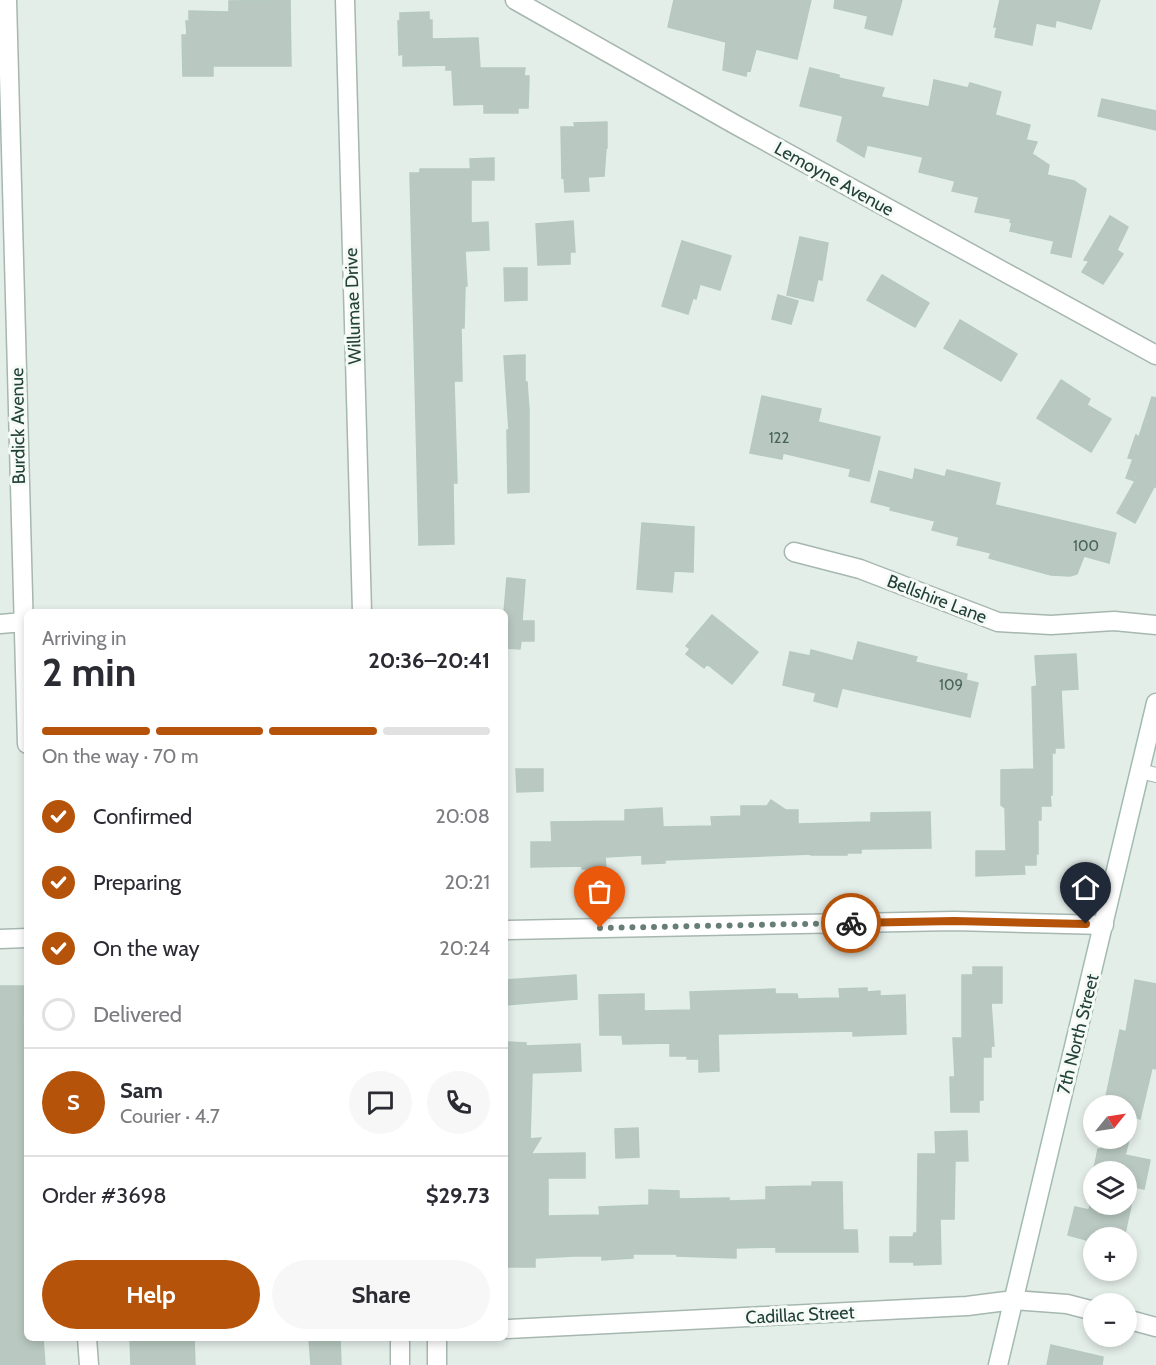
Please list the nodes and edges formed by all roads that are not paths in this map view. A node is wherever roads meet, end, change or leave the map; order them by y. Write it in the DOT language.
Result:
graph roads {
  1 [pos="7,0"];
  2 [pos="345,0"];
  3 [pos="515,0"];
  4 [pos="7,316"];
  5 [pos="1156,355"];
  6 [pos="794,552"];
  7 [pos="362,609"];
  8 [pos="22,622"];
  9 [pos="0,624"];
  10 [pos="1156,625"];
  11 [pos="24,671"];
  12 [pos="1155,710"];
  13 [pos="1148,773"];
  14 [pos="1104,925"];
  15 [pos="508,930"];
  16 [pos="24,938"];
  17 [pos="0,939"];
  18 [pos="1014,1300"];
  19 [pos="1083,1308"];
  20 [pos="1137,1322"];
  21 [pos="1156,1327"];
  22 [pos="508,1329"];
  23 [pos="87,1341"];
  24 [pos="400,1341"];
  25 [pos="437,1341"];
  26 [pos="88,1365"];
  27 [pos="400,1365"];
  28 [pos="437,1365"];
  29 [pos="998,1365"];
  1 -- 4 [label="street, Burdick Avenue"];
  2 -- 7 [label="street, Willumae Drive"];
  3 -- 5 [label="street, Lemoyne Avenue"];
  4 -- 8 [label="street, Burdick Avenue"];
  6 -- 10 [label="street, Bellshire Lane"];
  8 -- 9 [label="street"];
  8 -- 11 [label="street, Burdick Avenue"];
  12 -- 13 [label="street, 7th North Street"];
  13 -- 14 [label="street, 7th North Street"];
  14 -- 15 [label="street"];
  14 -- 18 [label="street, 7th North Street"];
  16 -- 17 [label="street"];
  18 -- 19 [label="street, Cadillac Street"];
  18 -- 22 [label="street, Cadillac Street"];
  18 -- 29 [label="street, 7th North Street"];
  20 -- 21 [label="street"];
  23 -- 26 [label="street"];
  24 -- 27 [label="street"];
  25 -- 28 [label="street"];
}
